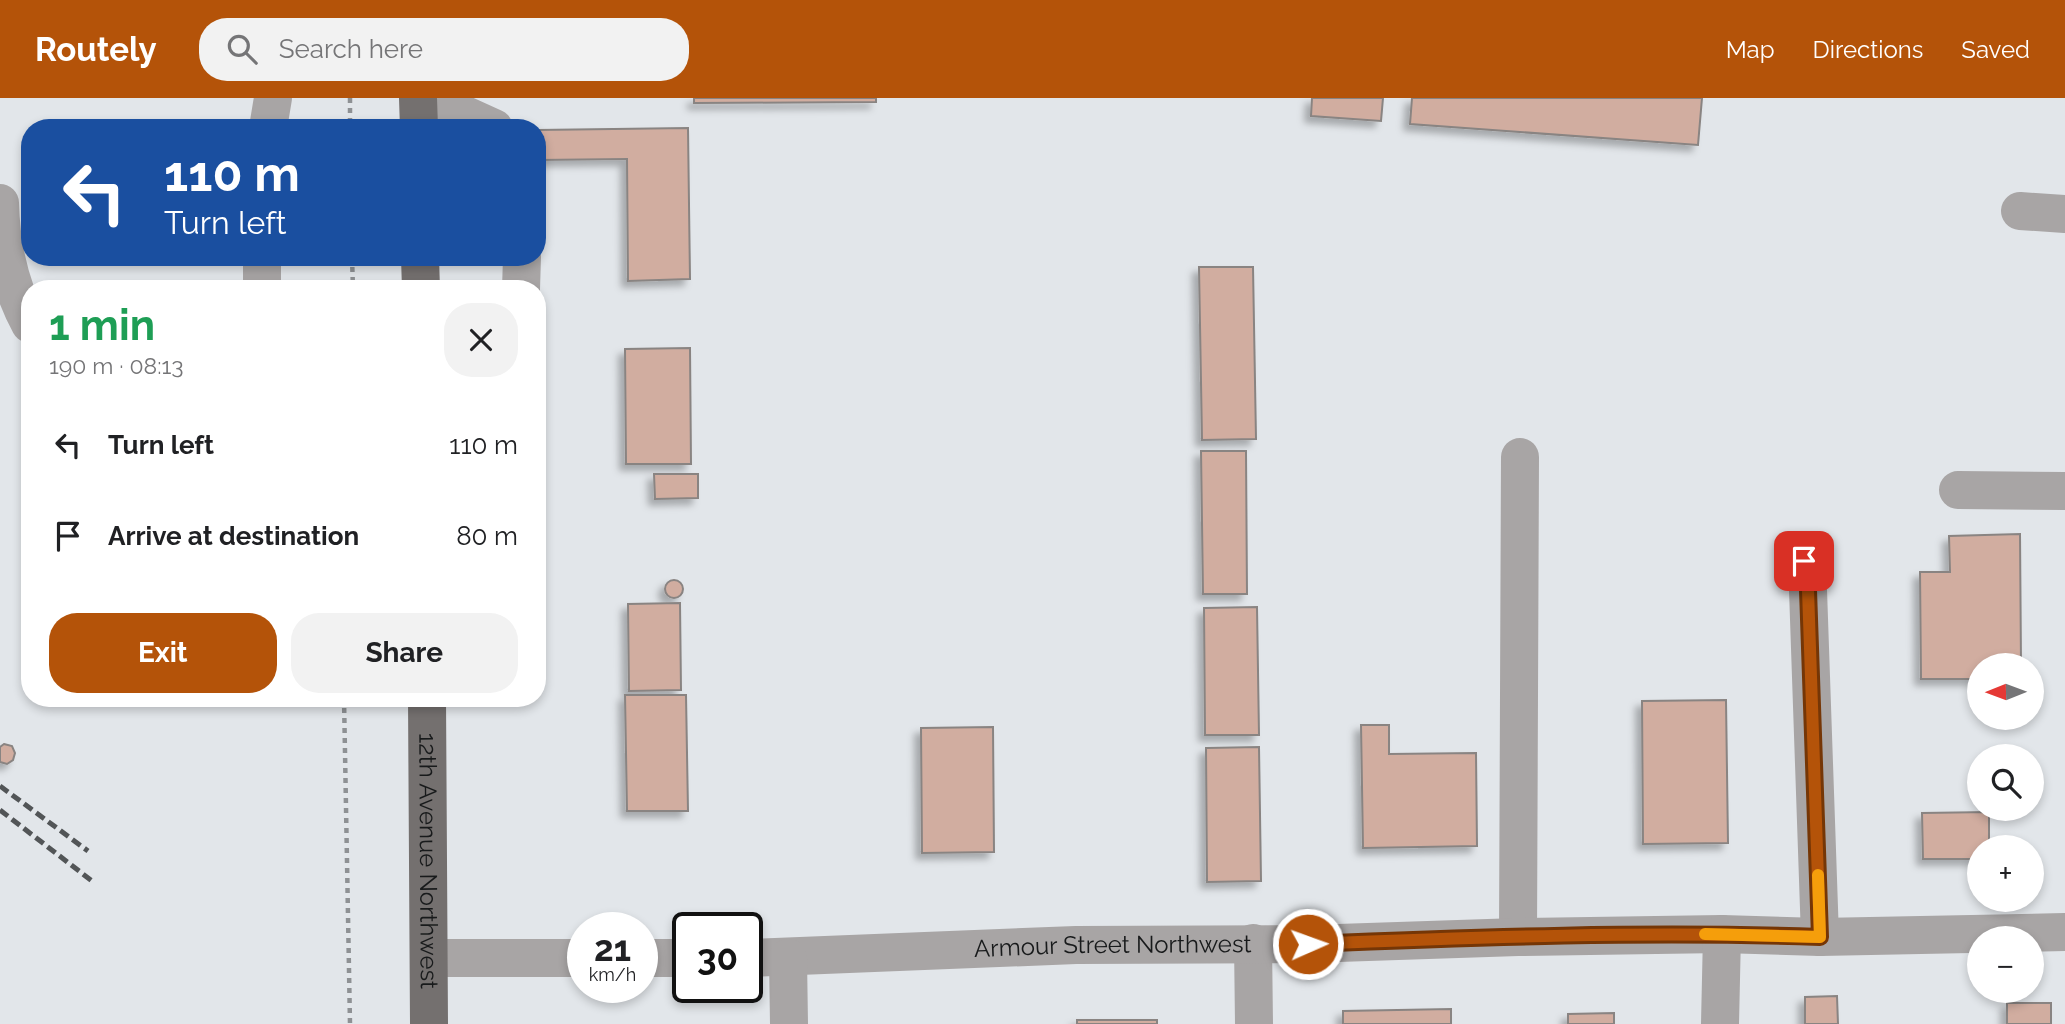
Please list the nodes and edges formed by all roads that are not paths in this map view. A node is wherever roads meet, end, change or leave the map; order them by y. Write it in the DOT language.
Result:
graph roads {
  1 [pos="273,98"];
  2 [pos="419,114"];
  3 [pos="270,119"];
  4 [pos="474,119"];
  5 [pos="0,203"];
  6 [pos="2020,212"];
  7 [pos="2065,214"];
  8 [pos="21,308"];
  9 [pos="1520,457"];
  10 [pos="1958,490"];
  11 [pos="2065,491"];
  12 [pos="1804,561"];
  13 [pos="427,707"];
  14 [pos="2065,932"];
  15 [pos="1722,934"];
  16 [pos="1518,937"];
  17 [pos="1820,937"];
  18 [pos="1253,943"];
  19 [pos="430,958"];
  20 [pos="567,958"];
  21 [pos="763,958"];
  22 [pos="788,958"];
  23 [pos="429,1024"];
  24 [pos="789,1024"];
  25 [pos="1254,1024"];
  26 [pos="1720,1024"];
  1 -- 3 [label="street"];
  2 -- 4 [label="street"];
  5 -- 8 [label="street"];
  6 -- 7 [label="street"];
  9 -- 16 [label="street"];
  10 -- 11 [label="street"];
  12 -- 17 [label="street"];
  13 -- 19 [label="main road, 12th Avenue Northwest"];
  14 -- 17 [label="street, Armour Street Northwest"];
  15 -- 16 [label="street, Armour Street Northwest"];
  15 -- 17 [label="street, Armour Street Northwest"];
  15 -- 26 [label="street"];
  16 -- 18 [label="street, Armour Street Northwest"];
  18 -- 22 [label="street, Armour Street Northwest"];
  18 -- 25 [label="street"];
  19 -- 20 [label="street"];
  19 -- 23 [label="main road, 12th Avenue Northwest"];
  21 -- 22 [label="street, Armour Street Northwest"];
  22 -- 24 [label="street"];
}
